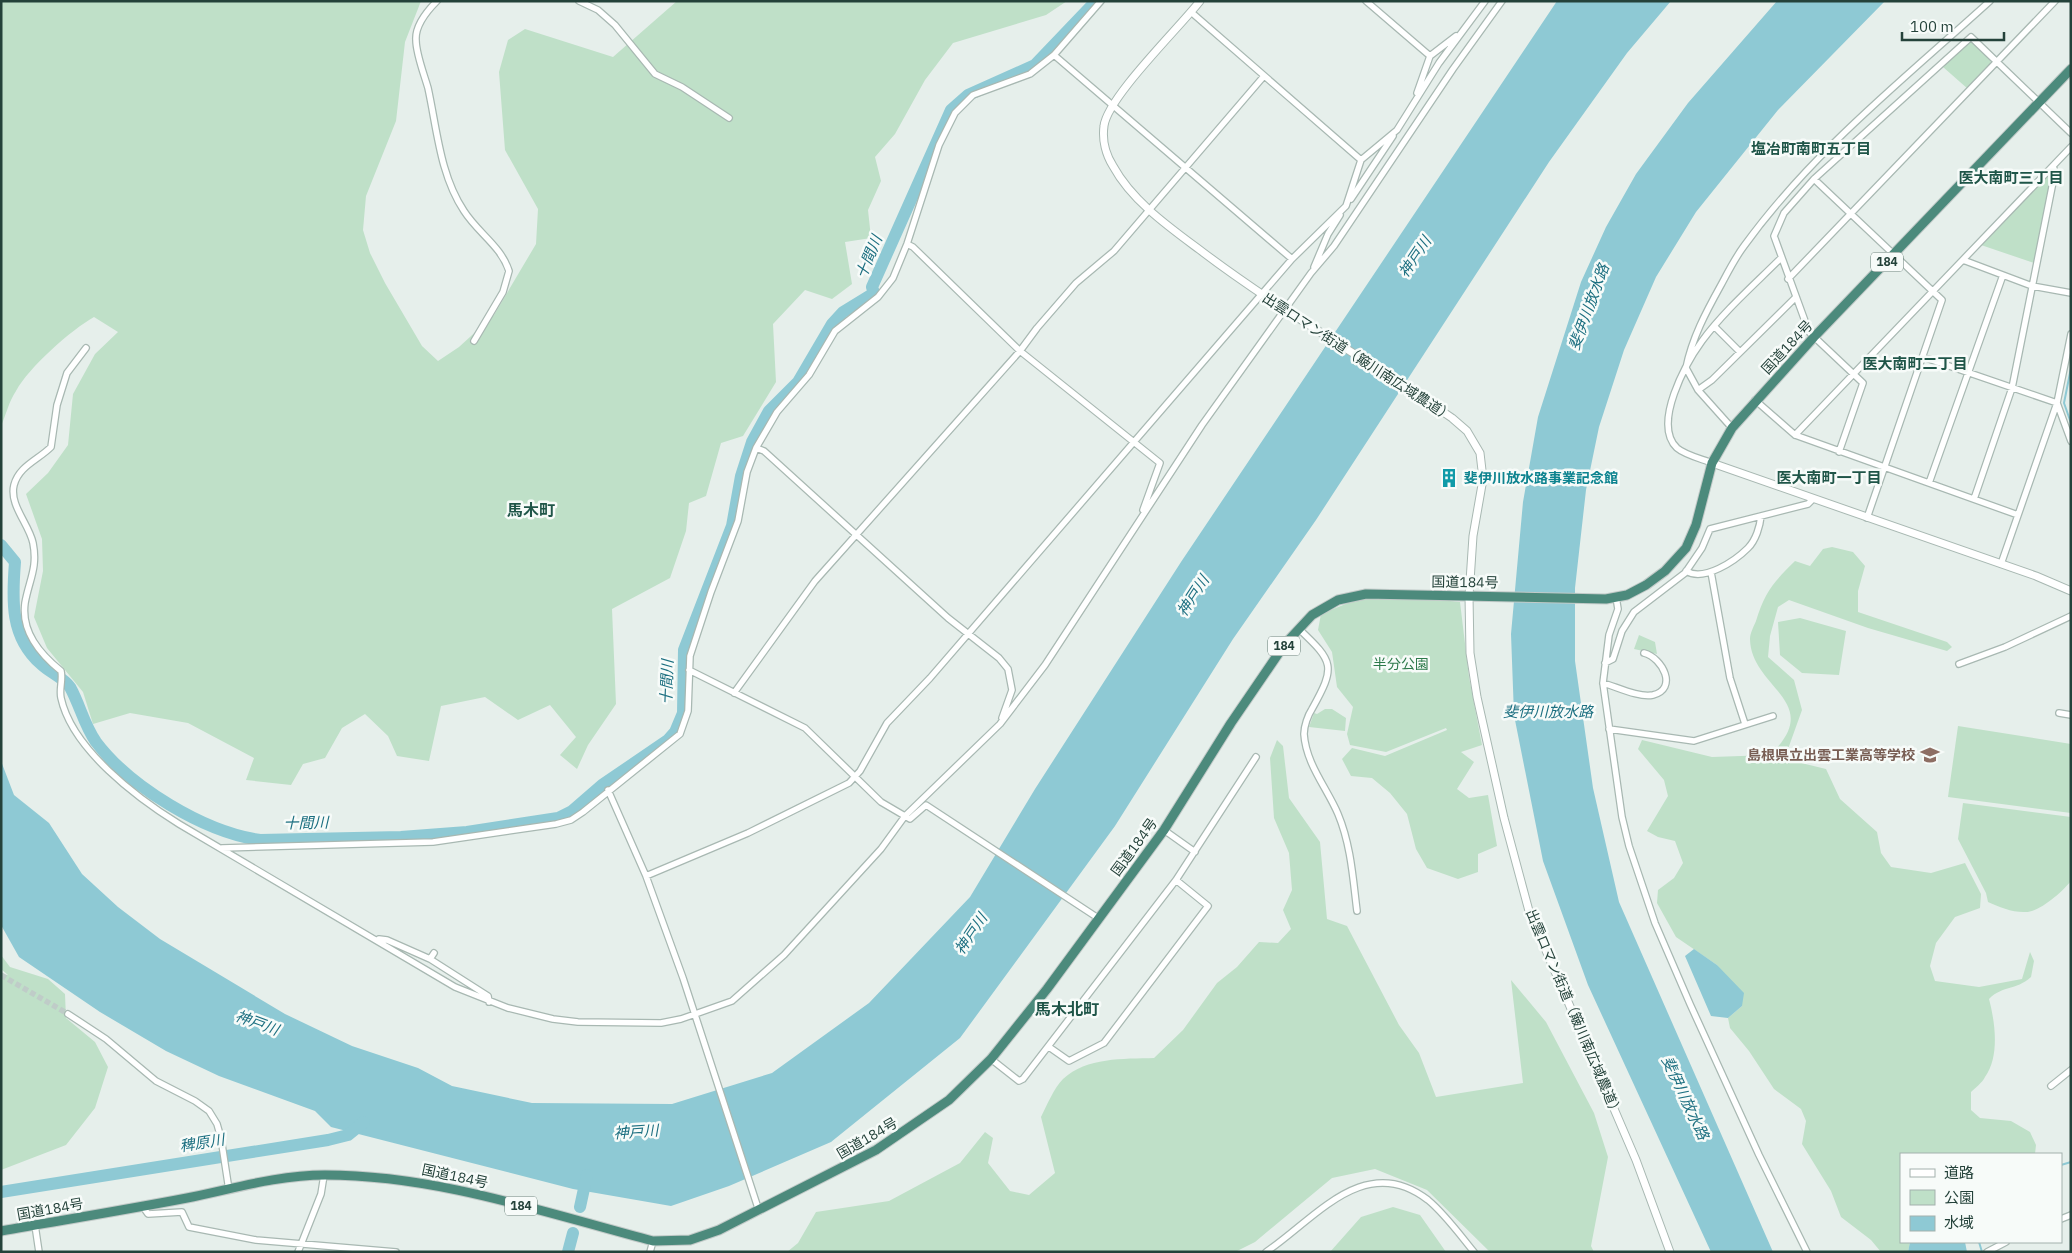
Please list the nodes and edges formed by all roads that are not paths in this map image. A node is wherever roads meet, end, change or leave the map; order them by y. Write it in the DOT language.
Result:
graph roads {
  1 [pos="437,1"];
  2 [pos="579,1"];
  3 [pos="1101,1"];
  4 [pos="1200,1"];
  5 [pos="1366,1"];
  6 [pos="1485,1"];
  7 [pos="1502,1"];
  8 [pos="1990,1"];
  9 [pos="2055,1"];
  10 [pos="1191,12"];
  11 [pos="1462,32"];
  12 [pos="1054,54"];
  13 [pos="1430,56"];
  14 [pos="1997,62"];
  15 [pos="2071,69"];
  16 [pos="1264,76"];
  17 [pos="1415,102"];
  18 [pos="2039,102"];
  19 [pos="1113,105"];
  20 [pos="729,118"];
  21 [pos="1397,130"];
  22 [pos="2071,133"];
  23 [pos="2071,147"];
  24 [pos="1361,160"];
  25 [pos="1185,166"];
  26 [pos="2053,166"];
  27 [pos="1814,179"];
  28 [pos="1346,206"];
  29 [pos="1148,208"];
  30 [pos="1851,213"];
  31 [pos="907,244"];
  32 [pos="1894,255"];
  33 [pos="1781,258"];
  34 [pos="1292,259"];
  35 [pos="1963,260"];
  36 [pos="1311,273"];
  37 [pos="2002,275"];
  38 [pos="1788,279"];
  39 [pos="2032,286"];
  40 [pos="1932,291"];
  41 [pos="2071,293"];
  42 [pos="1262,294"];
  43 [pos="1795,298"];
  44 [pos="1287,310"];
  45 [pos="1715,327"];
  46 [pos="2071,334"];
  47 [pos="1814,337"];
  48 [pos="474,341"];
  49 [pos="86,348"];
  50 [pos="1020,351"];
  51 [pos="1740,352"];
  52 [pos="1922,357"];
  53 [pos="1686,368"];
  54 [pos="1967,373"];
  55 [pos="1854,374"];
  56 [pos="2012,388"];
  57 [pos="1698,390"];
  58 [pos="1755,400"];
  59 [pos="2057,403"];
  60 [pos="1732,428"];
  61 [pos="1795,436"];
  62 [pos="2071,441"];
  63 [pos="1133,444"];
  64 [pos="756,448"];
  65 [pos="1840,452"];
  66 [pos="1712,463"];
  67 [pos="1884,468"];
  68 [pos="1929,483"];
  69 [pos="1813,498"];
  70 [pos="1974,498"];
  71 [pos="2018,515"];
  72 [pos="1761,516"];
  73 [pos="1867,518"];
  74 [pos="1140,519"];
  75 [pos="857,534"];
  76 [pos="2001,564"];
  77 [pos="1686,571"];
  78 [pos="1712,572"];
  79 [pos="2071,591"];
  80 [pos="1469,596"];
  81 [pos="1616,597"];
  82 [pos="2071,616"];
  83 [pos="1299,629"];
  84 [pos="967,634"];
  85 [pos="1644,653"];
  86 [pos="1605,664"];
  87 [pos="1959,664"];
  88 [pos="689,670"];
  89 [pos="1603,684"];
  90 [pos="734,693"];
  91 [pos="2071,708"];
  92 [pos="2059,714"];
  93 [pos="2069,714"];
  94 [pos="1773,716"];
  95 [pos="1000,724"];
  96 [pos="1745,724"];
  97 [pos="1609,729"];
  98 [pos="1256,757"];
  99 [pos="855,776"];
  100 [pos="608,790"];
  101 [pos="905,816"];
  102 [pos="1164,830"];
  103 [pos="222,848"];
  104 [pos="1195,852"];
  105 [pos="646,876"];
  106 [pos="1176,880"];
  107 [pos="1357,911"];
  108 [pos="1095,916"];
  109 [pos="374,938"];
  110 [pos="434,953"];
  111 [pos="430,959"];
  112 [pos="489,1002"];
  113 [pos="68,1014"];
  114 [pos="694,1015"];
  115 [pos="1049,1047"];
  116 [pos="991,1059"];
  117 [pos="2071,1070"];
  118 [pos="2051,1086"];
  119 [pos="324,1175"];
  120 [pos="229,1185"];
  121 [pos="143,1207"];
  122 [pos="758,1208"];
  123 [pos="35,1225"];
  124 [pos="1,1231"];
  125 [pos="653,1241"];
  126 [pos="302,1243"];
  127 [pos="2004,1243"];
  128 [pos="370,1251"];
  129 [pos="39,1252"];
  130 [pos="298,1252"];
  131 [pos="396,1252"];
  132 [pos="650,1252"];
  133 [pos="1266,1252"];
  134 [pos="1474,1252"];
  135 [pos="1670,1252"];
  136 [pos="1807,1252"];
  137 [pos="1987,1252"];
  1 -- 48 [label="street"];
  2 -- 20 [label="street"];
  3 -- 12 [label="street"];
  4 -- 10 [label="street, 出雲ロマン街道（簸川南広域農道）"];
  5 -- 13 [label="street"];
  6 -- 11 [label="street"];
  7 -- 36 [label="street"];
  8 -- 53 [label="street"];
  9 -- 14 [label="street"];
  10 -- 16 [label="street"];
  10 -- 19 [label="street, 出雲ロマン街道（簸川南広域農道）"];
  11 -- 13 [label="street"];
  11 -- 17 [label="street"];
  12 -- 19 [label="street"];
  12 -- 31 [label="street"];
  13 -- 17 [label="street"];
  14 -- 18 [label="street"];
  14 -- 27 [label="street"];
  14 -- 30 [label="street"];
  15 -- 18 [label="highway, 国道184号 / 184"];
  16 -- 24 [label="street"];
  16 -- 25 [label="street"];
  17 -- 21 [label="street"];
  18 -- 22 [label="street"];
  18 -- 32 [label="highway, 国道184号 / 184"];
  19 -- 25 [label="street"];
  19 -- 29 [label="street, 出雲ロマン街道（簸川南広域農道）"];
  21 -- 24 [label="street"];
  21 -- 28 [label="street"];
  23 -- 26 [label="street"];
  24 -- 28 [label="street"];
  25 -- 29 [label="street"];
  25 -- 34 [label="street"];
  26 -- 35 [label="street"];
  26 -- 39 [label="street"];
  27 -- 30 [label="street"];
  27 -- 33 [label="street"];
  28 -- 34 [label="street"];
  28 -- 36 [label="street"];
  29 -- 42 [label="street, 出雲ロマン街道（簸川南広域農道）"];
  29 -- 50 [label="street"];
  30 -- 32 [label="street"];
  30 -- 38 [label="street"];
  31 -- 50 [label="street"];
  31 -- 64 [label="street"];
  32 -- 40 [label="street"];
  32 -- 47 [label="highway, 国道184号 / 184"];
  33 -- 38 [label="street"];
  33 -- 45 [label="street"];
  34 -- 42 [label="street"];
  35 -- 37 [label="street"];
  35 -- 40 [label="street"];
  36 -- 44 [label="street"];
  37 -- 39 [label="street"];
  37 -- 54 [label="street"];
  38 -- 43 [label="street"];
  39 -- 41 [label="street"];
  39 -- 56 [label="street"];
  40 -- 52 [label="street"];
  40 -- 55 [label="street"];
  42 -- 44 [label="street, 出雲ロマン街道（簸川南広域農道）"];
  42 -- 63 [label="street"];
  43 -- 47 [label="street"];
  43 -- 51 [label="street"];
  44 -- 74 [label="street"];
  44 -- 80 [label="street, 出雲ロマン街道（簸川南広域農道）"];
  45 -- 51 [label="street"];
  45 -- 53 [label="street"];
  46 -- 59 [label="street"];
  47 -- 55 [label="street"];
  47 -- 58 [label="highway, 国道184号 / 184"];
  49 -- 103 [label="street"];
  50 -- 63 [label="street"];
  50 -- 75 [label="street"];
  51 -- 57 [label="street"];
  52 -- 54 [label="street"];
  52 -- 67 [label="street"];
  53 -- 57 [label="street"];
  53 -- 66 [label="street"];
  54 -- 56 [label="street"];
  54 -- 68 [label="street"];
  55 -- 61 [label="street"];
  55 -- 65 [label="street"];
  56 -- 59 [label="street"];
  56 -- 70 [label="street"];
  57 -- 60 [label="street"];
  58 -- 60 [label="highway, 国道184号 / 184"];
  58 -- 61 [label="street"];
  59 -- 62 [label="street"];
  59 -- 71 [label="street"];
  60 -- 66 [label="highway, 国道184号 / 184"];
  61 -- 65 [label="street"];
  63 -- 74 [label="street"];
  63 -- 84 [label="street"];
  64 -- 75 [label="street"];
  64 -- 88 [label="street"];
  65 -- 67 [label="street"];
  66 -- 69 [label="street"];
  66 -- 81 [label="highway, 国道184号 / 184"];
  67 -- 68 [label="street"];
  67 -- 73 [label="street"];
  68 -- 70 [label="street"];
  69 -- 72 [label="street"];
  69 -- 73 [label="street"];
  70 -- 71 [label="street"];
  71 -- 76 [label="street"];
  72 -- 77 [label="street"];
  72 -- 78 [label="street"];
  73 -- 76 [label="street"];
  74 -- 95 [label="street"];
  75 -- 84 [label="street"];
  75 -- 90 [label="street"];
  76 -- 79 [label="street"];
  77 -- 78 [label="street"];
  77 -- 86 [label="street"];
  78 -- 96 [label="street"];
  80 -- 81 [label="highway, 国道184号 / 184"];
  80 -- 83 [label="highway, 国道184号 / 184"];
  80 -- 135 [label="street, 出雲ロマン街道（簸川南広域農道）"];
  81 -- 86 [label="street"];
  82 -- 87 [label="street"];
  83 -- 102 [label="highway, 国道184号 / 184"];
  83 -- 107 [label="street"];
  84 -- 95 [label="street"];
  84 -- 99 [label="street"];
  85 -- 89 [label="street"];
  86 -- 89 [label="street"];
  88 -- 90 [label="street"];
  88 -- 100 [label="street"];
  89 -- 97 [label="street"];
  90 -- 99 [label="street"];
  91 -- 93 [label="street"];
  92 -- 93 [label="street"];
  94 -- 96 [label="street"];
  95 -- 101 [label="street"];
  96 -- 97 [label="street"];
  97 -- 136 [label="street"];
  98 -- 104 [label="street"];
  99 -- 101 [label="street"];
  99 -- 105 [label="street"];
  100 -- 103 [label="street"];
  100 -- 105 [label="street"];
  101 -- 108 [label="street"];
  101 -- 114 [label="street"];
  102 -- 104 [label="street"];
  102 -- 108 [label="highway, 国道184号 / 184"];
  103 -- 109 [label="street"];
  104 -- 106 [label="street"];
  105 -- 114 [label="street"];
  106 -- 115 [label="street"];
  106 -- 115 [label="street"];
  108 -- 116 [label="highway, 国道184号 / 184"];
  109 -- 111 [label="street"];
  109 -- 112 [label="street"];
  110 -- 111 [label="street"];
  111 -- 112 [label="street"];
  112 -- 114 [label="street"];
  113 -- 120 [label="street"];
  114 -- 122 [label="street"];
  115 -- 116 [label="street"];
  116 -- 122 [label="highway, 国道184号 / 184"];
  117 -- 118 [label="street"];
  119 -- 120 [label="highway, 国道184号 / 184"];
  119 -- 125 [label="highway, 国道184号 / 184"];
  119 -- 126 [label="street"];
  120 -- 121 [label="highway, 国道184号 / 184"];
  121 -- 123 [label="highway, 国道184号 / 184"];
  121 -- 126 [label="street"];
  122 -- 125 [label="highway, 国道184号 / 184"];
  123 -- 124 [label="highway, 国道184号 / 184"];
  123 -- 129 [label="street"];
  125 -- 132 [label="street"];
  126 -- 128 [label="street"];
  126 -- 130 [label="street"];
  127 -- 137 [label="street"];
  128 -- 131 [label="street"];
  133 -- 134 [label="street"];
}
